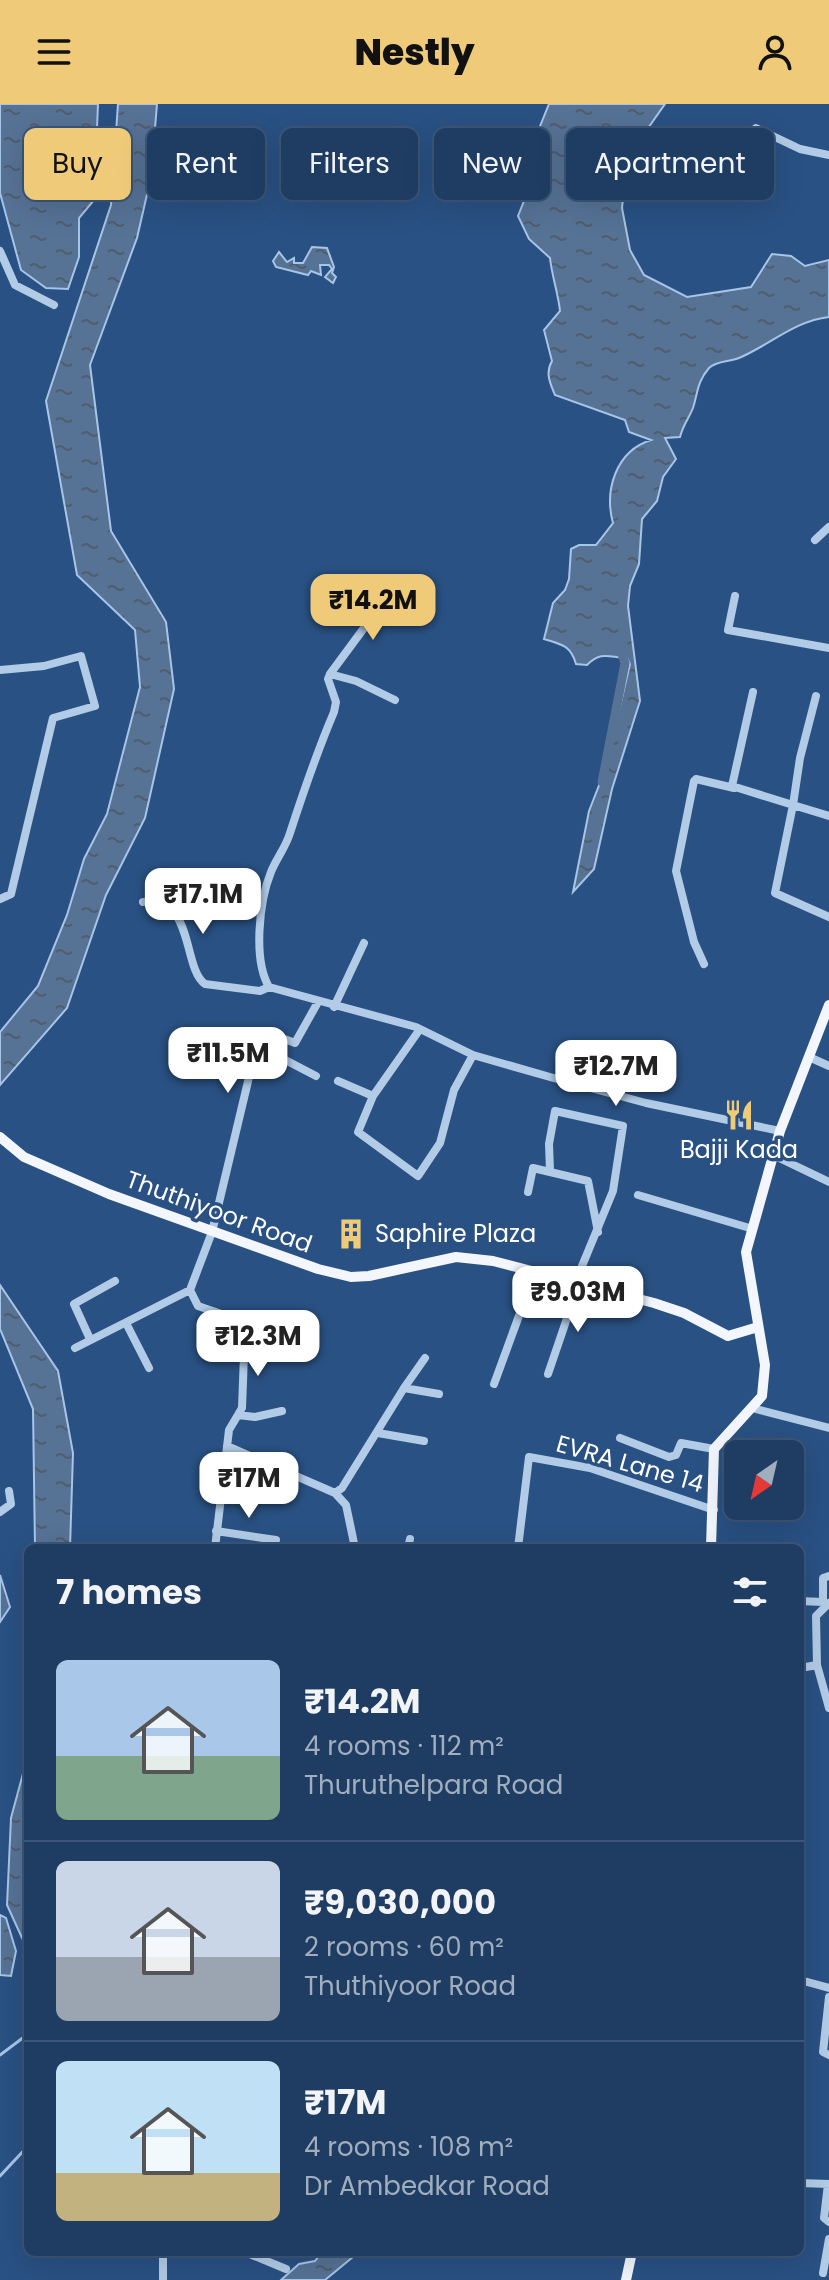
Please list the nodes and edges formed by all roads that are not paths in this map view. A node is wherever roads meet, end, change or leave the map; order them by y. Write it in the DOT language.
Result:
graph roads {
  1 [pos="774,137"];
  2 [pos="829,155"];
  3 [pos="0,251"];
  4 [pos="54,305"];
  5 [pos="829,527"];
  6 [pos="815,540"];
  7 [pos="383,592"];
  8 [pos="735,596"];
  9 [pos="829,648"];
  10 [pos="0,670"];
  11 [pos="330,674"];
  12 [pos="753,692"];
  13 [pos="816,696"];
  14 [pos="395,700"];
  15 [pos="734,788"];
  16 [pos="793,805"];
  17 [pos="829,816"];
  18 [pos="0,899"];
  19 [pos="143,902"];
  20 [pos="829,917"];
  21 [pos="364,943"];
  22 [pos="704,964"];
  23 [pos="269,987"];
  24 [pos="318,1002"];
  25 [pos="829,1005"];
  26 [pos="334,1007"];
  27 [pos="420,1029"];
  28 [pos="270,1052"];
  29 [pos="473,1055"];
  30 [pos="809,1057"];
  31 [pos="829,1066"];
  32 [pos="316,1076"];
  33 [pos="338,1081"];
  34 [pos="373,1096"];
  35 [pos="780,1131"];
  36 [pos="0,1137"];
  37 [pos="773,1155"];
  38 [pos="550,1171"];
  39 [pos="829,1182"];
  40 [pos="528,1192"];
  41 [pos="638,1195"];
  42 [pos="592,1202"];
  43 [pos="609,1204"];
  44 [pos="753,1229"];
  45 [pos="212,1232"];
  46 [pos="598,1232"];
  47 [pos="535,1272"];
  48 [pos="115,1281"];
  49 [pos="577,1283"];
  50 [pos="190,1290"];
  51 [pos="126,1323"];
  52 [pos="758,1327"];
  53 [pos="90,1339"];
  54 [pos="75,1348"];
  55 [pos="425,1358"];
  56 [pos="149,1368"];
  57 [pos="548,1374"];
  58 [pos="494,1384"];
  59 [pos="404,1388"];
  60 [pos="439,1394"];
  61 [pos="752,1408"];
  62 [pos="282,1411"];
  63 [pos="238,1415"];
  64 [pos="829,1428"];
  65 [pos="378,1433"];
  66 [pos="620,1438"];
  67 [pos="424,1441"];
  68 [pos="227,1446"];
  69 [pos="714,1449"];
  70 [pos="9,1491"];
  71 [pos="335,1493"];
  72 [pos="714,1510"];
  73 [pos="0,1512"];
  74 [pos="216,1531"];
  75 [pos="276,1540"];
  76 [pos="215,1544"];
  77 [pos="354,1544"];
  78 [pos="518,1544"];
  79 [pos="711,1544"];
  80 [pos="829,1576"];
  81 [pos="804,1601"];
  82 [pos="829,1603"];
  83 [pos="817,1665"];
  84 [pos="804,1667"];
  85 [pos="829,1708"];
  86 [pos="804,1981"];
  87 [pos="829,1988"];
  88 [pos="829,1997"];
  89 [pos="829,2055"];
  90 [pos="804,2183"];
  91 [pos="829,2184"];
  92 [pos="829,2222"];
  93 [pos="829,2239"];
  94 [pos="163,2256"];
  95 [pos="255,2256"];
  96 [pos="631,2256"];
  97 [pos="286,2269"];
  98 [pos="823,2273"];
  99 [pos="163,2280"];
  100 [pos="626,2280"];
  1 -- 2 [label="street"];
  3 -- 4 [label="street"];
  5 -- 6 [label="street"];
  7 -- 11 [label="street"];
  8 -- 9 [label="street"];
  10 -- 18 [label="street"];
  11 -- 14 [label="street"];
  11 -- 23 [label="street"];
  12 -- 15 [label="street"];
  13 -- 16 [label="street"];
  15 -- 16 [label="street"];
  15 -- 22 [label="street"];
  16 -- 17 [label="street"];
  16 -- 20 [label="street"];
  19 -- 23 [label="street"];
  21 -- 26 [label="street"];
  23 -- 24 [label="street"];
  24 -- 26 [label="street"];
  24 -- 28 [label="street"];
  25 -- 30 [label="main road"];
  26 -- 27 [label="street"];
  27 -- 29 [label="street"];
  27 -- 34 [label="street"];
  28 -- 32 [label="street"];
  28 -- 45 [label="street"];
  29 -- 34 [label="street"];
  29 -- 35 [label="street"];
  30 -- 31 [label="street"];
  30 -- 35 [label="main road"];
  33 -- 34 [label="street"];
  35 -- 37 [label="main road"];
  36 -- 45 [label="main road, Thuthiyoor Road"];
  37 -- 39 [label="street"];
  37 -- 44 [label="main road"];
  38 -- 40 [label="street"];
  38 -- 42 [label="street"];
  38 -- 43 [label="street"];
  41 -- 44 [label="street"];
  42 -- 43 [label="street"];
  42 -- 46 [label="street"];
  43 -- 46 [label="street"];
  44 -- 52 [label="main road"];
  45 -- 47 [label="main road, Thuthiyoor Road"];
  45 -- 50 [label="street"];
  46 -- 49 [label="street"];
  47 -- 49 [label="main road, Thuthiyoor Road"];
  47 -- 58 [label="street"];
  48 -- 53 [label="street"];
  49 -- 52 [label="main road, Thuthiyoor Road"];
  49 -- 57 [label="street"];
  50 -- 51 [label="street"];
  50 -- 63 [label="street"];
  51 -- 53 [label="street"];
  51 -- 56 [label="street"];
  52 -- 61 [label="main road"];
  53 -- 54 [label="street"];
  55 -- 59 [label="street"];
  59 -- 60 [label="street"];
  59 -- 65 [label="street"];
  61 -- 64 [label="street"];
  61 -- 69 [label="main road"];
  62 -- 63 [label="street"];
  63 -- 68 [label="street"];
  65 -- 67 [label="street"];
  65 -- 71 [label="street"];
  66 -- 69 [label="street"];
  68 -- 71 [label="street"];
  68 -- 74 [label="street"];
  69 -- 72 [label="main road"];
  70 -- 73 [label="street"];
  71 -- 77 [label="street"];
  72 -- 78 [label="street, EVRA Lane 14"];
  72 -- 79 [label="main road"];
  74 -- 75 [label="street"];
  74 -- 76 [label="street"];
  80 -- 81 [label="street"];
  82 -- 83 [label="street"];
  83 -- 84 [label="street"];
  83 -- 85 [label="street"];
  86 -- 87 [label="street"];
  88 -- 89 [label="street"];
  90 -- 91 [label="street"];
  91 -- 92 [label="street"];
  93 -- 98 [label="street"];
  94 -- 99 [label="street"];
  95 -- 97 [label="street"];
  96 -- 100 [label="main road"];
}
